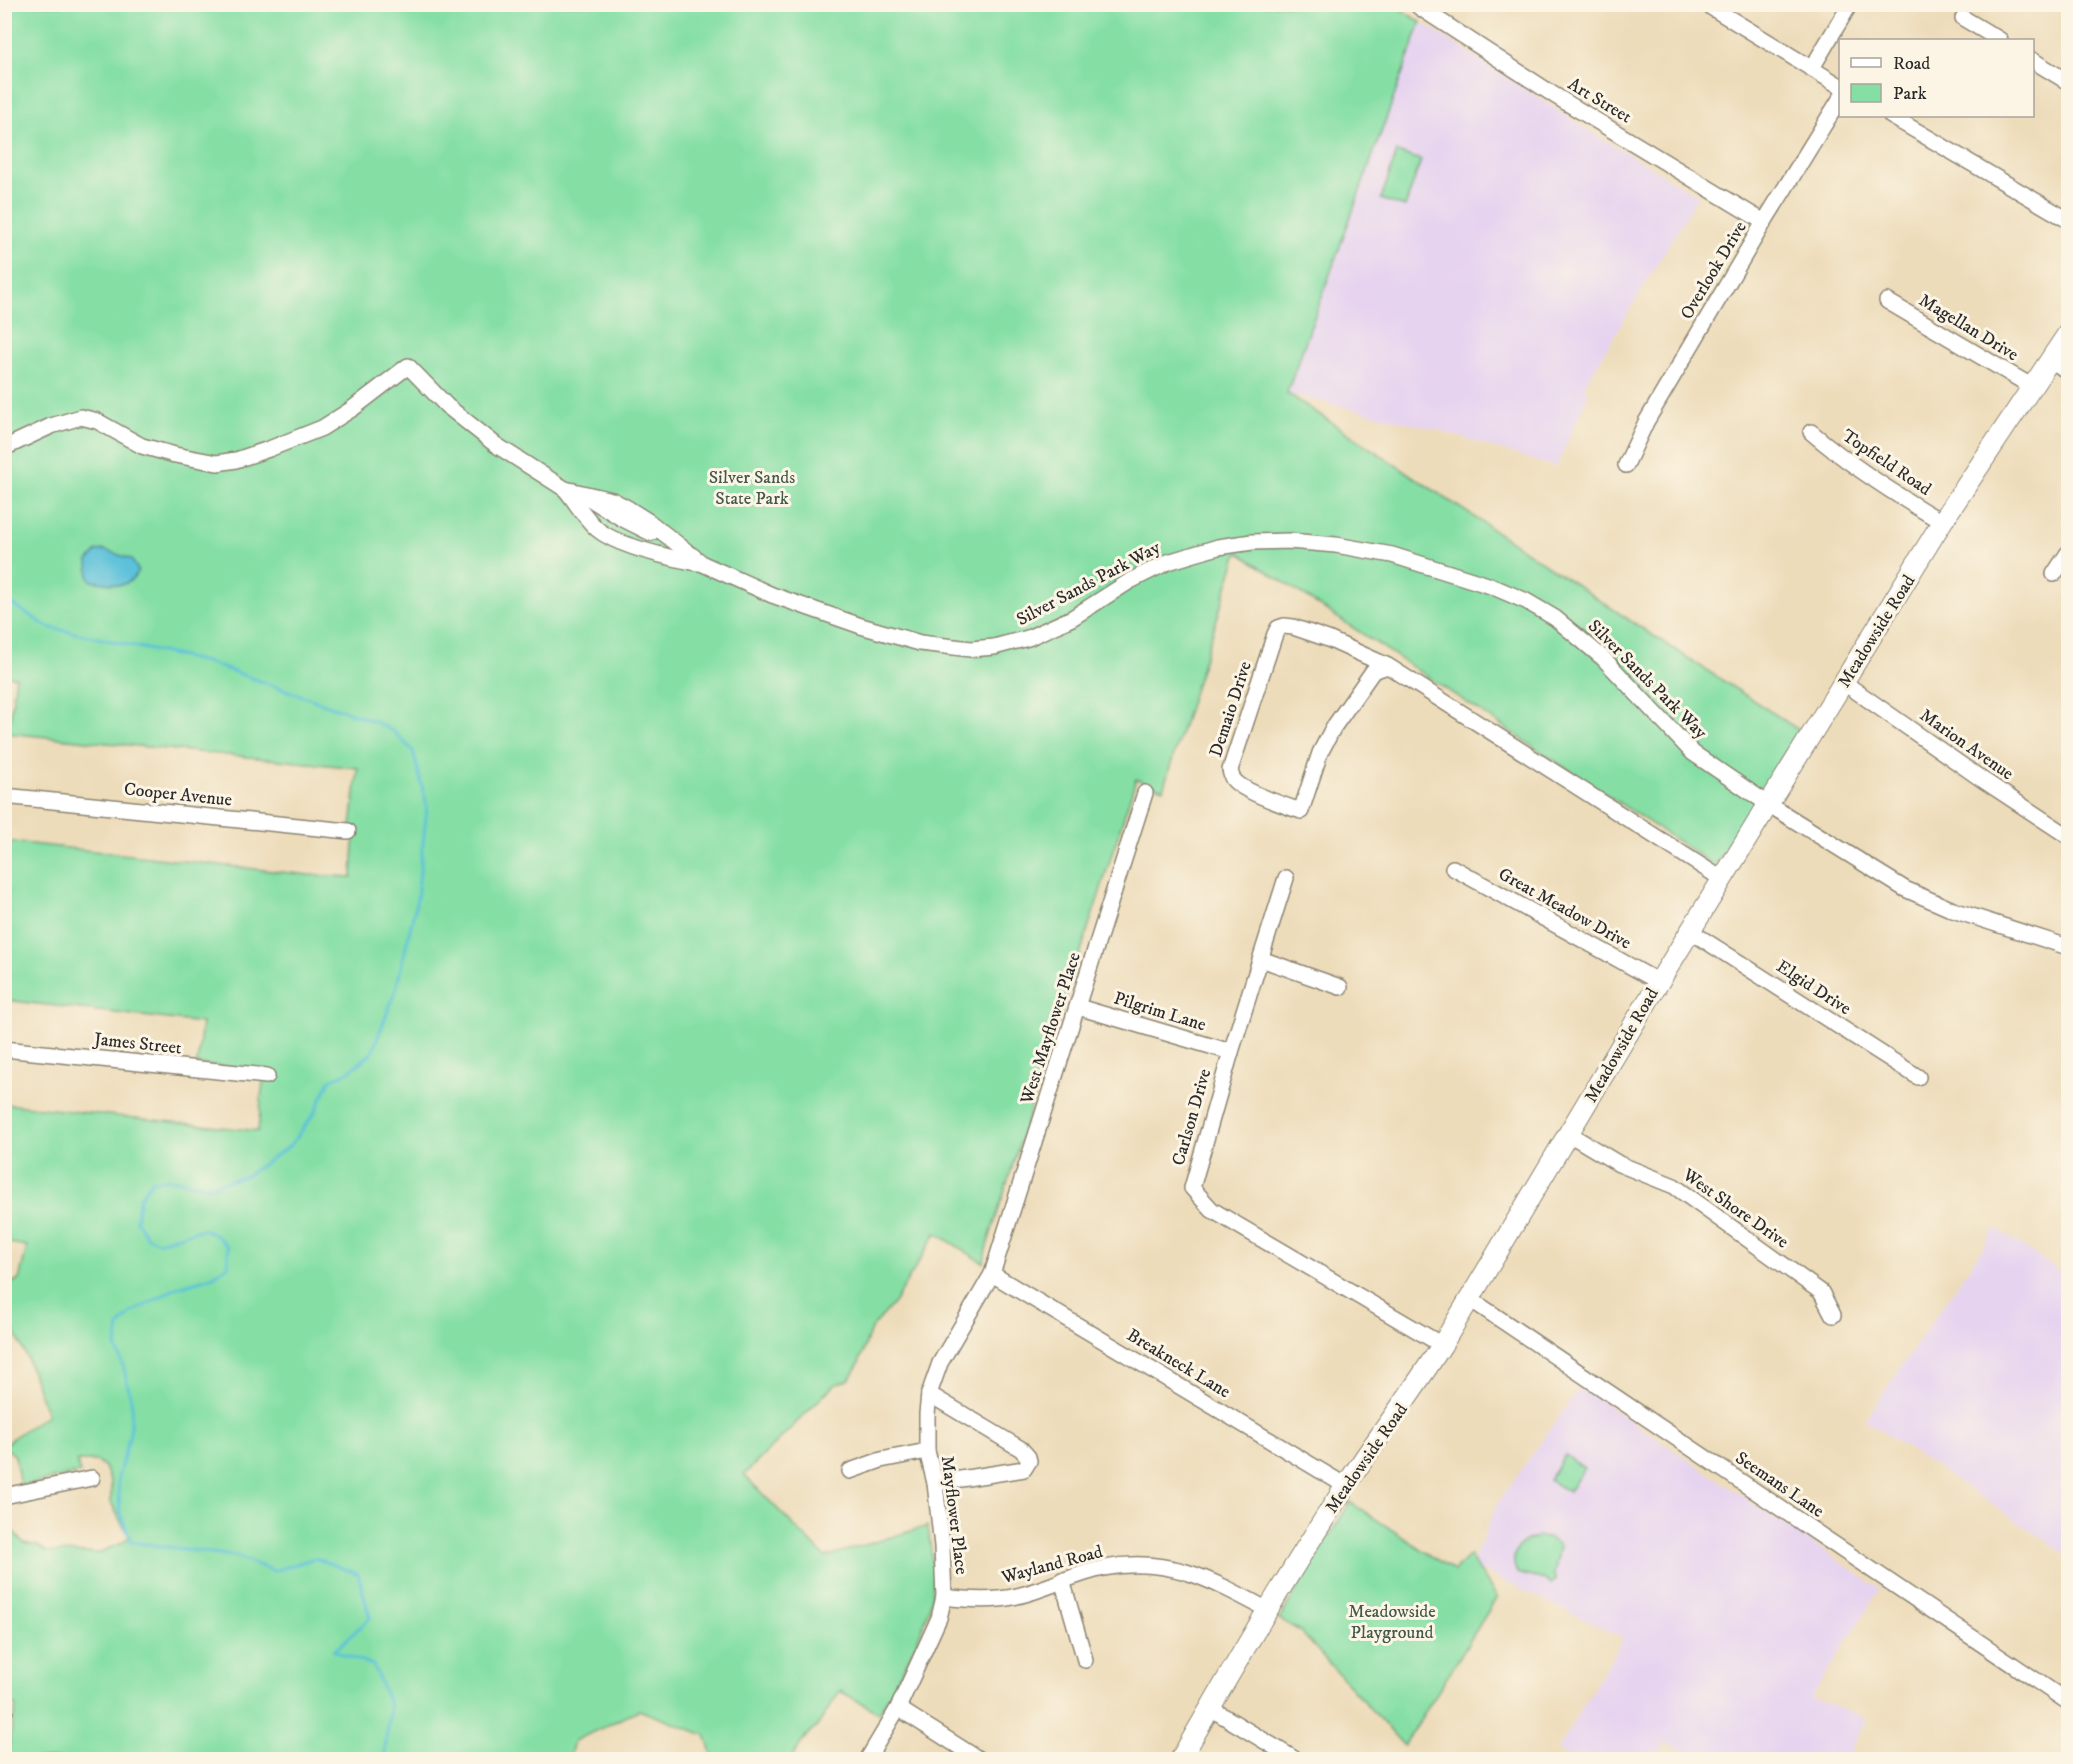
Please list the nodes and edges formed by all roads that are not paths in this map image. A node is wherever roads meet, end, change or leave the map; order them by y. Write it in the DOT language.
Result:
graph roads {
  1 [pos="1706,4"];
  2 [pos="1851,4"];
  3 [pos="1419,7"];
  4 [pos="1963,18"];
  5 [pos="1998,39"];
  6 [pos="2034,61"];
  7 [pos="1812,68"];
  8 [pos="2068,82"];
  9 [pos="1839,85"];
  10 [pos="1839,101"];
  11 [pos="1893,117"];
  12 [pos="2068,220"];
  13 [pos="1764,222"];
  14 [pos="1887,301"];
  15 [pos="2068,333"];
  16 [pos="2050,359"];
  17 [pos="2068,372"];
  18 [pos="2031,386"];
  19 [pos="1811,432"];
  20 [pos="4,448"];
  21 [pos="1626,465"];
  22 [pos="565,489"];
  23 [pos="1942,522"];
  24 [pos="2068,553"];
  25 [pos="703,564"];
  26 [pos="2055,574"];
  27 [pos="1388,666"];
  28 [pos="1843,682"];
  29 [pos="1145,793"];
  30 [pos="4,796"];
  31 [pos="1768,804"];
  32 [pos="348,831"];
  33 [pos="2068,836"];
  34 [pos="1453,868"];
  35 [pos="1286,878"];
  36 [pos="1722,879"];
  37 [pos="1690,931"];
  38 [pos="2068,947"];
  39 [pos="1261,959"];
  40 [pos="1659,982"];
  41 [pos="1340,987"];
  42 [pos="1078,1007"];
  43 [pos="4,1049"];
  44 [pos="1231,1052"];
  45 [pos="267,1076"];
  46 [pos="1918,1077"];
  47 [pos="1569,1134"];
  48 [pos="992,1274"];
  49 [pos="1470,1299"];
  50 [pos="1833,1316"];
  51 [pos="1442,1345"];
  52 [pos="929,1394"];
  53 [pos="927,1451"];
  54 [pos="850,1471"];
  55 [pos="92,1478"];
  56 [pos="935,1483"];
  57 [pos="1346,1486"];
  58 [pos="4,1496"];
  59 [pos="1062,1580"];
  60 [pos="944,1597"];
  61 [pos="1268,1610"];
  62 [pos="1085,1660"];
  63 [pos="2068,1702"];
  64 [pos="898,1708"];
  65 [pos="1210,1708"];
  66 [pos="867,1760"];
  67 [pos="980,1760"];
  68 [pos="1180,1760"];
  69 [pos="1296,1760"];
  1 -- 7 [label="street"];
  2 -- 7 [label="street"];
  3 -- 13 [label="street, Art Street"];
  4 -- 5 [label="street"];
  6 -- 8 [label="street"];
  7 -- 9 [label="street"];
  10 -- 13 [label="street, Overlook Drive"];
  11 -- 12 [label="street"];
  13 -- 21 [label="street, Overlook Drive"];
  14 -- 18 [label="street, Magellan Drive"];
  15 -- 16 [label="main road, Meadowside Road"];
  16 -- 17 [label="street"];
  16 -- 18 [label="main road, Meadowside Road"];
  18 -- 23 [label="main road, Meadowside Road"];
  19 -- 23 [label="street, Topfield Road"];
  20 -- 22 [label="street, Silver Sands Park Way"];
  22 -- 25 [label="street, Silver Sands Park Way"];
  22 -- 25 [label="street, Silver Sands Park Way"];
  23 -- 28 [label="main road, Meadowside Road"];
  24 -- 26 [label="street"];
  25 -- 31 [label="street, Silver Sands Park Way"];
  27 -- 27 [label="street, Demaio Drive"];
  27 -- 36 [label="street, Demaio Drive"];
  28 -- 31 [label="main road, Meadowside Road"];
  28 -- 33 [label="street, Marion Avenue"];
  29 -- 42 [label="street, West Mayflower Place"];
  30 -- 32 [label="street, Cooper Avenue"];
  31 -- 36 [label="main road, Meadowside Road"];
  31 -- 38 [label="street, Silver Sands Park Way"];
  34 -- 40 [label="street, Great Meadow Drive"];
  35 -- 39 [label="street, Carlson Drive"];
  36 -- 37 [label="main road, Meadowside Road"];
  37 -- 40 [label="main road, Meadowside Road"];
  37 -- 46 [label="street, Elgid Drive"];
  39 -- 41 [label="street"];
  39 -- 44 [label="street, Carlson Drive"];
  40 -- 47 [label="main road, Meadowside Road"];
  42 -- 44 [label="street, Pilgrim Lane"];
  42 -- 48 [label="street, West Mayflower Place"];
  43 -- 45 [label="street, James Street"];
  44 -- 51 [label="street, Carlson Drive"];
  47 -- 49 [label="main road, Meadowside Road"];
  47 -- 50 [label="street, West Shore Drive"];
  48 -- 52 [label="street, Mayflower Place"];
  48 -- 57 [label="street, Breakneck Lane"];
  49 -- 51 [label="main road, Meadowside Road"];
  49 -- 63 [label="street, Seemans Lane"];
  51 -- 57 [label="main road, Meadowside Road"];
  52 -- 53 [label="street, Mayflower Place"];
  52 -- 56 [label="street"];
  53 -- 54 [label="street"];
  53 -- 56 [label="street, Mayflower Place"];
  55 -- 58 [label="street"];
  56 -- 60 [label="street, Mayflower Place"];
  57 -- 61 [label="main road, Meadowside Road"];
  59 -- 60 [label="street, Wayland Road"];
  59 -- 61 [label="street, Wayland Road"];
  59 -- 62 [label="street"];
  60 -- 64 [label="street, Mayflower Place"];
  61 -- 65 [label="main road, Meadowside Road"];
  64 -- 66 [label="street, Mayflower Place"];
  64 -- 67 [label="street"];
  65 -- 68 [label="main road, Meadowside Road"];
  65 -- 69 [label="street"];
}
